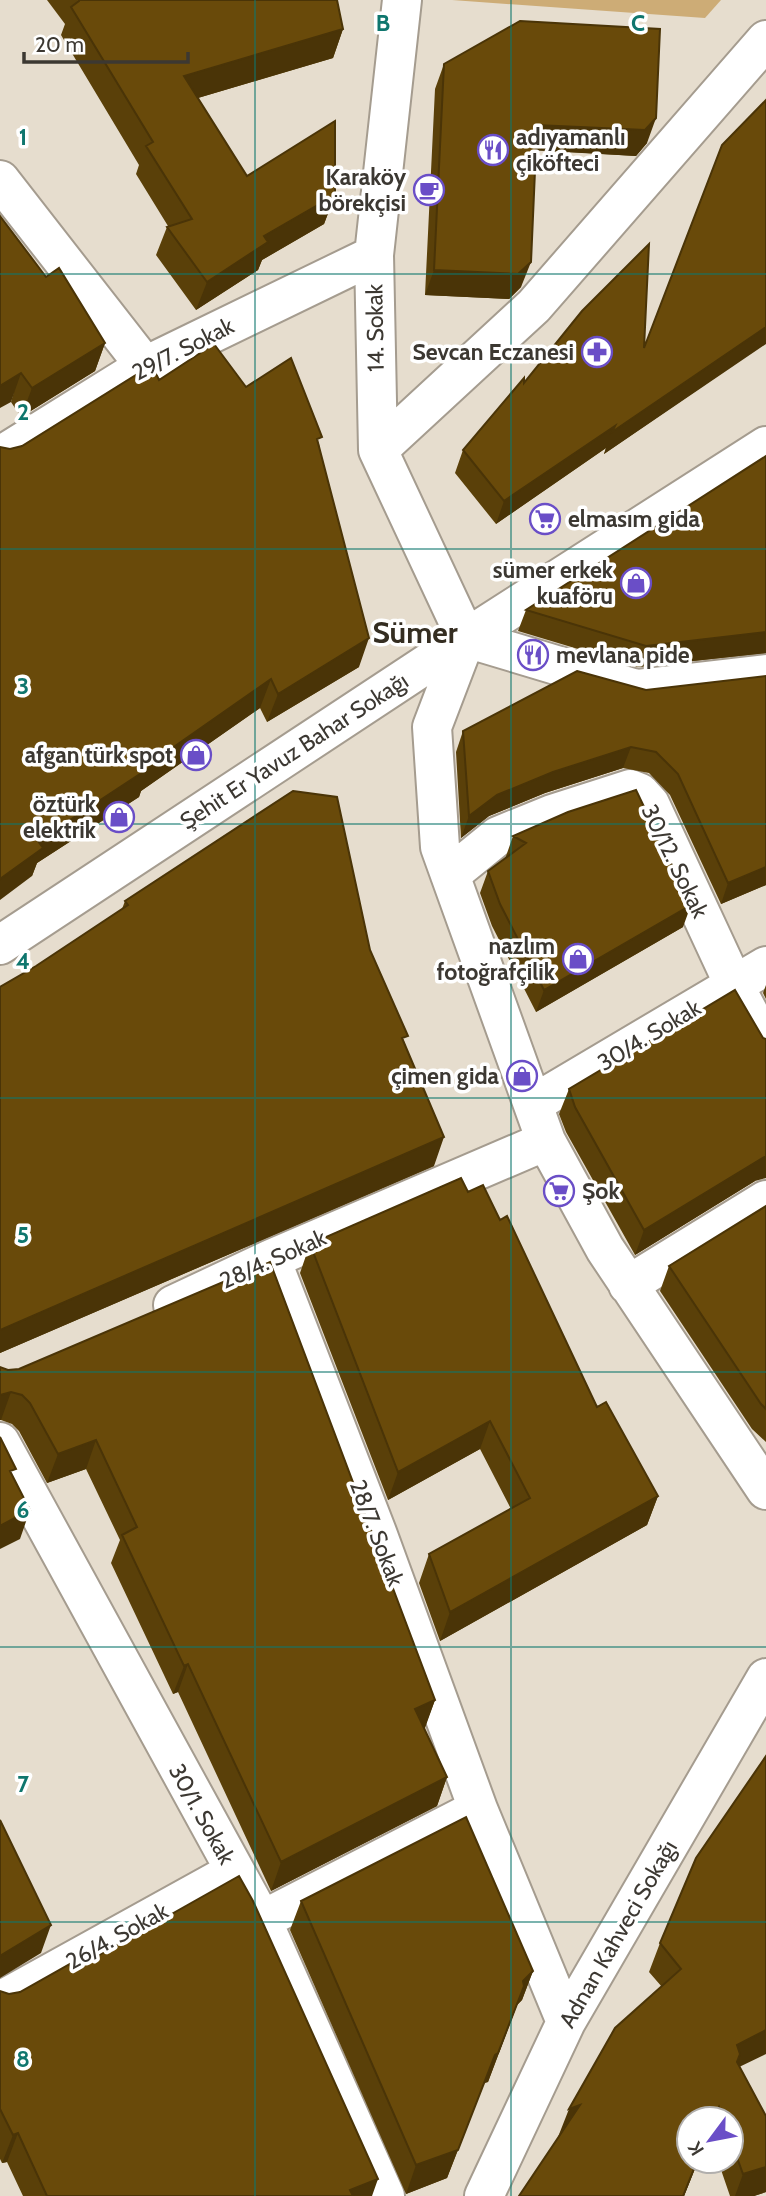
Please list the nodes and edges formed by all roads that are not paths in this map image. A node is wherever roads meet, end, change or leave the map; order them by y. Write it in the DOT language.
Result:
graph roads {
  1 [pos="402,0"];
  2 [pos="758,64"];
  3 [pos="0,180"];
  4 [pos="374,255"];
  5 [pos="145,366"];
  6 [pos="766,446"];
  7 [pos="378,450"];
  8 [pos="0,456"];
  9 [pos="466,638"];
  10 [pos="766,674"];
  11 [pos="450,875"];
  12 [pos="0,945"];
  13 [pos="750,976"];
  14 [pos="766,1045"];
  15 [pos="533,1104"];
  16 [pos="546,1141"];
  17 [pos="766,1200"];
  18 [pos="271,1259"];
  19 [pos="628,1285"];
  20 [pos="142,1319"];
  21 [pos="0,1442"];
  22 [pos="766,1490"];
  23 [pos="766,1678"];
  24 [pos="478,1809"];
  25 [pos="233,1872"];
  26 [pos="262,1920"];
  27 [pos="0,2001"];
  28 [pos="566,2022"];
  29 [pos="385,2196"];
  30 [pos="484,2196"];
  1 -- 4 [label="street, 14. Sokak"];
  2 -- 7 [label="street"];
  3 -- 5 [label="street"];
  4 -- 5 [label="street, 29/7. Sokak"];
  4 -- 7 [label="street, 14. Sokak"];
  5 -- 8 [label="street, 29/7. Sokak"];
  6 -- 9 [label="street, Şehit Er Yavuz Bahar Sokağı"];
  7 -- 9 [label="street, 14. Sokak"];
  9 -- 10 [label="street"];
  9 -- 11 [label="street"];
  9 -- 12 [label="street, Şehit Er Yavuz Bahar Sokağı"];
  11 -- 13 [label="street, 30/12. Sokak"];
  11 -- 15 [label="street"];
  13 -- 14 [label="street, 30/12. Sokak"];
  13 -- 15 [label="street, 30/4. Sokak"];
  15 -- 16 [label="street"];
  16 -- 18 [label="street, 28/4. Sokak"];
  16 -- 19 [label="street"];
  17 -- 19 [label="street"];
  18 -- 20 [label="street, 28/4. Sokak"];
  18 -- 24 [label="street, 28/7. Sokak"];
  19 -- 22 [label="street"];
  21 -- 25 [label="street, 30/1. Sokak"];
  23 -- 28 [label="street, Adnan Kahveci Sokağı"];
  24 -- 26 [label="street"];
  24 -- 28 [label="street, 28/7. Sokak"];
  25 -- 26 [label="street, 30/1. Sokak"];
  25 -- 27 [label="street, 26/4. Sokak"];
  26 -- 29 [label="street, 30/1. Sokak"];
  28 -- 30 [label="street, Adnan Kahveci Sokağı"];
}
